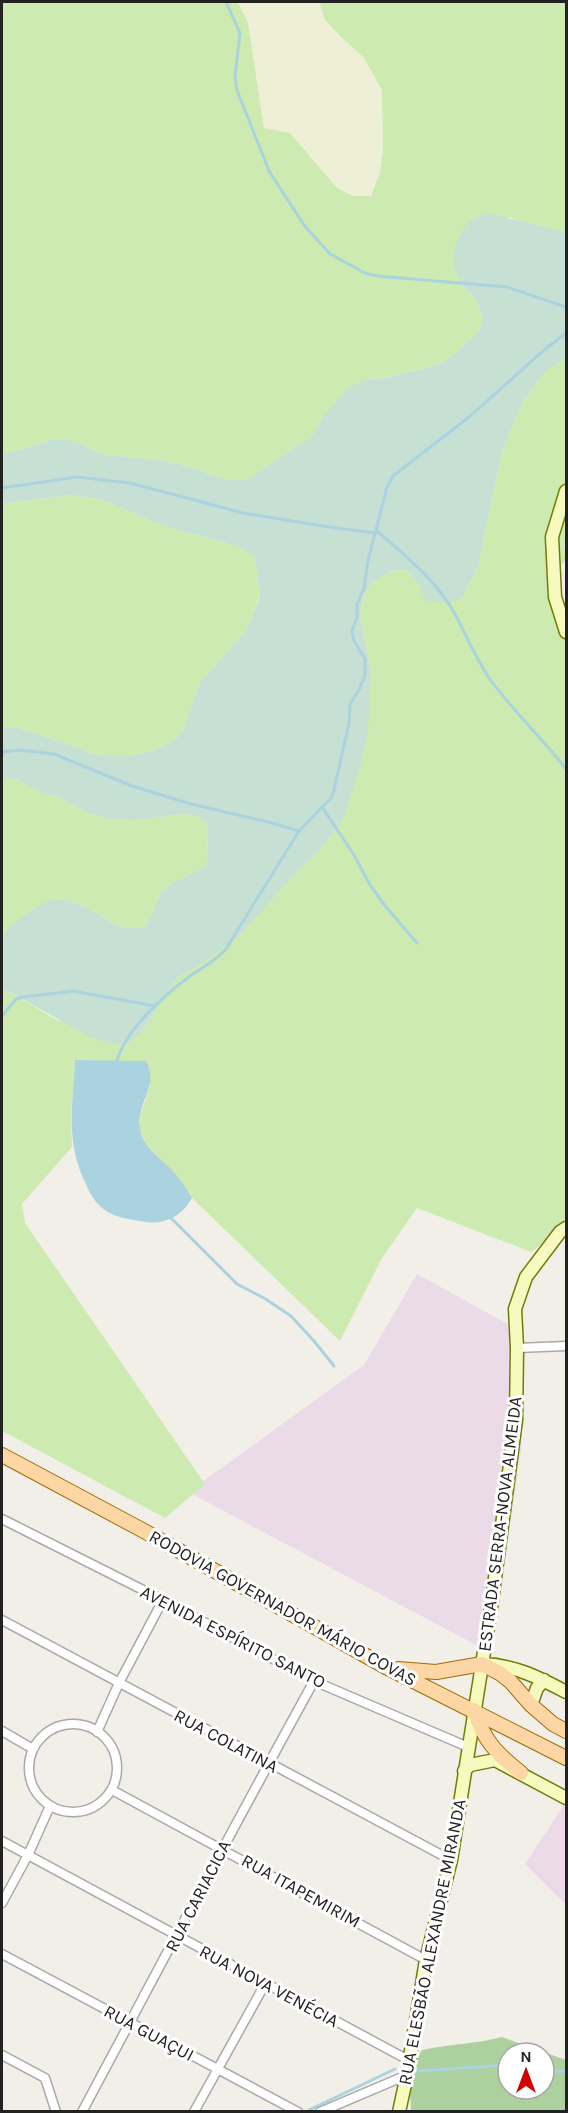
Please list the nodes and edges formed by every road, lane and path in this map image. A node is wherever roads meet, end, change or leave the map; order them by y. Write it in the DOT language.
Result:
graph roads {
  1 [pos="567,491"];
  2 [pos="567,632"];
  3 [pos="567,1228"];
  4 [pos="567,1346"];
  5 [pos="517,1348"];
  6 [pos="2,1455"];
  7 [pos="2,1518"];
  8 [pos="163,1600"];
  9 [pos="2,1620"];
  10 [pos="482,1664"];
  11 [pos="384,1666"];
  12 [pos="544,1680"];
  13 [pos="314,1681"];
  14 [pos="119,1683"];
  15 [pos="567,1692"];
  16 [pos="531,1706"];
  17 [pos="474,1710"];
  18 [pos="2,1731"];
  19 [pos="567,1731"];
  20 [pos="97,1732"];
  21 [pos="468,1747"];
  22 [pos="33,1749"];
  23 [pos="567,1758"];
  24 [pos="495,1760"];
  25 [pos="268,1764"];
  26 [pos="464,1771"];
  27 [pos="521,1773"];
  28 [pos="112,1790"];
  29 [pos="567,1798"];
  30 [pos="50,1806"];
  31 [pos="2,1841"];
  32 [pos="222,1848"];
  33 [pos="28,1855"];
  34 [pos="451,1860"];
  35 [pos="2,1903"];
  36 [pos="177,1936"];
  37 [pos="2,1954"];
  38 [pos="426,1960"];
  39 [pos="265,1984"];
  40 [pos="130,2023"];
  41 [pos="2,2055"];
  42 [pos="410,2061"];
  43 [pos="216,2069"];
  44 [pos="408,2075"];
  45 [pos="56,2112"];
  46 [pos="82,2112"];
  47 [pos="194,2112"];
  48 [pos="298,2112"];
  49 [pos="320,2112"];
  50 [pos="399,2112"];
  1 -- 2 [label="street"];
  3 -- 5 [label="street, ESTRADA SERRA-NOVA ALMEIDA"];
  4 -- 5 [label="street"];
  5 -- 10 [label="street, ESTRADA SERRA-NOVA ALMEIDA"];
  6 -- 11 [label="main road, RODOVIA GOVERNADOR MÁRIO COVAS"];
  7 -- 8 [label="street, AVENIDA ESPÍRITO SANTO"];
  8 -- 13 [label="street, AVENIDA ESPÍRITO SANTO"];
  8 -- 14 [label="street"];
  9 -- 14 [label="street, RUA COLATINA"];
  10 -- 11 [label="main road"];
  10 -- 12 [label="street"];
  10 -- 16 [label="main road"];
  10 -- 17 [label="street, RUA ELESBÃO ALEXANDRE MIRANDA"];
  11 -- 17 [label="main road, RODOVIA GOVERNADOR MÁRIO COVAS"];
  12 -- 15 [label="street"];
  12 -- 16 [label="street"];
  13 -- 21 [label="street, AVENIDA ESPÍRITO SANTO"];
  13 -- 25 [label="street, RUA CARIACICA"];
  14 -- 20 [label="street"];
  14 -- 25 [label="street, RUA COLATINA"];
  16 -- 19 [label="main road"];
  17 -- 21 [label="street, RUA ELESBÃO ALEXANDRE MIRANDA"];
  17 -- 23 [label="main road, RODOVIA GOVERNADOR MÁRIO COVAS"];
  17 -- 27 [label="main road"];
  18 -- 22 [label="street"];
  20 -- 22 [label="street"];
  20 -- 28 [label="street"];
  21 -- 24 [label="street"];
  21 -- 26 [label="street, RUA ELESBÃO ALEXANDRE MIRANDA"];
  22 -- 30 [label="street"];
  24 -- 26 [label="street"];
  24 -- 27 [label="street"];
  25 -- 32 [label="street, RUA CARIACICA"];
  25 -- 34 [label="street, RUA COLATINA"];
  26 -- 34 [label="street, RUA ELESBÃO ALEXANDRE MIRANDA"];
  27 -- 29 [label="street"];
  28 -- 30 [label="street"];
  28 -- 32 [label="street, RUA ITAPEMIRIM"];
  30 -- 33 [label="street"];
  31 -- 33 [label="street, RUA NOVA VENÉCIA"];
  32 -- 36 [label="street, RUA CARIACICA"];
  32 -- 38 [label="street, RUA ITAPEMIRIM"];
  33 -- 35 [label="street"];
  33 -- 36 [label="street, RUA NOVA VENÉCIA"];
  34 -- 38 [label="street, RUA ELESBÃO ALEXANDRE MIRANDA"];
  36 -- 39 [label="street, RUA NOVA VENÉCIA"];
  36 -- 40 [label="street, RUA CARIACICA"];
  37 -- 40 [label="street, RUA GUAÇUI"];
  38 -- 42 [label="street, RUA ELESBÃO ALEXANDRE MIRANDA"];
  39 -- 42 [label="street, RUA NOVA VENÉCIA"];
  39 -- 43 [label="street"];
  40 -- 43 [label="street, RUA GUAÇUI"];
  40 -- 46 [label="street, RUA CARIACICA"];
  41 -- 45 [label="street"];
  42 -- 44 [label="street, RUA ELESBÃO ALEXANDRE MIRANDA"];
  43 -- 47 [label="street"];
  43 -- 48 [label="street, RUA GUAÇUI"];
  44 -- 49 [label="street"];
  44 -- 50 [label="street, RUA ELESBÃO ALEXANDRE MIRANDA"];
}
